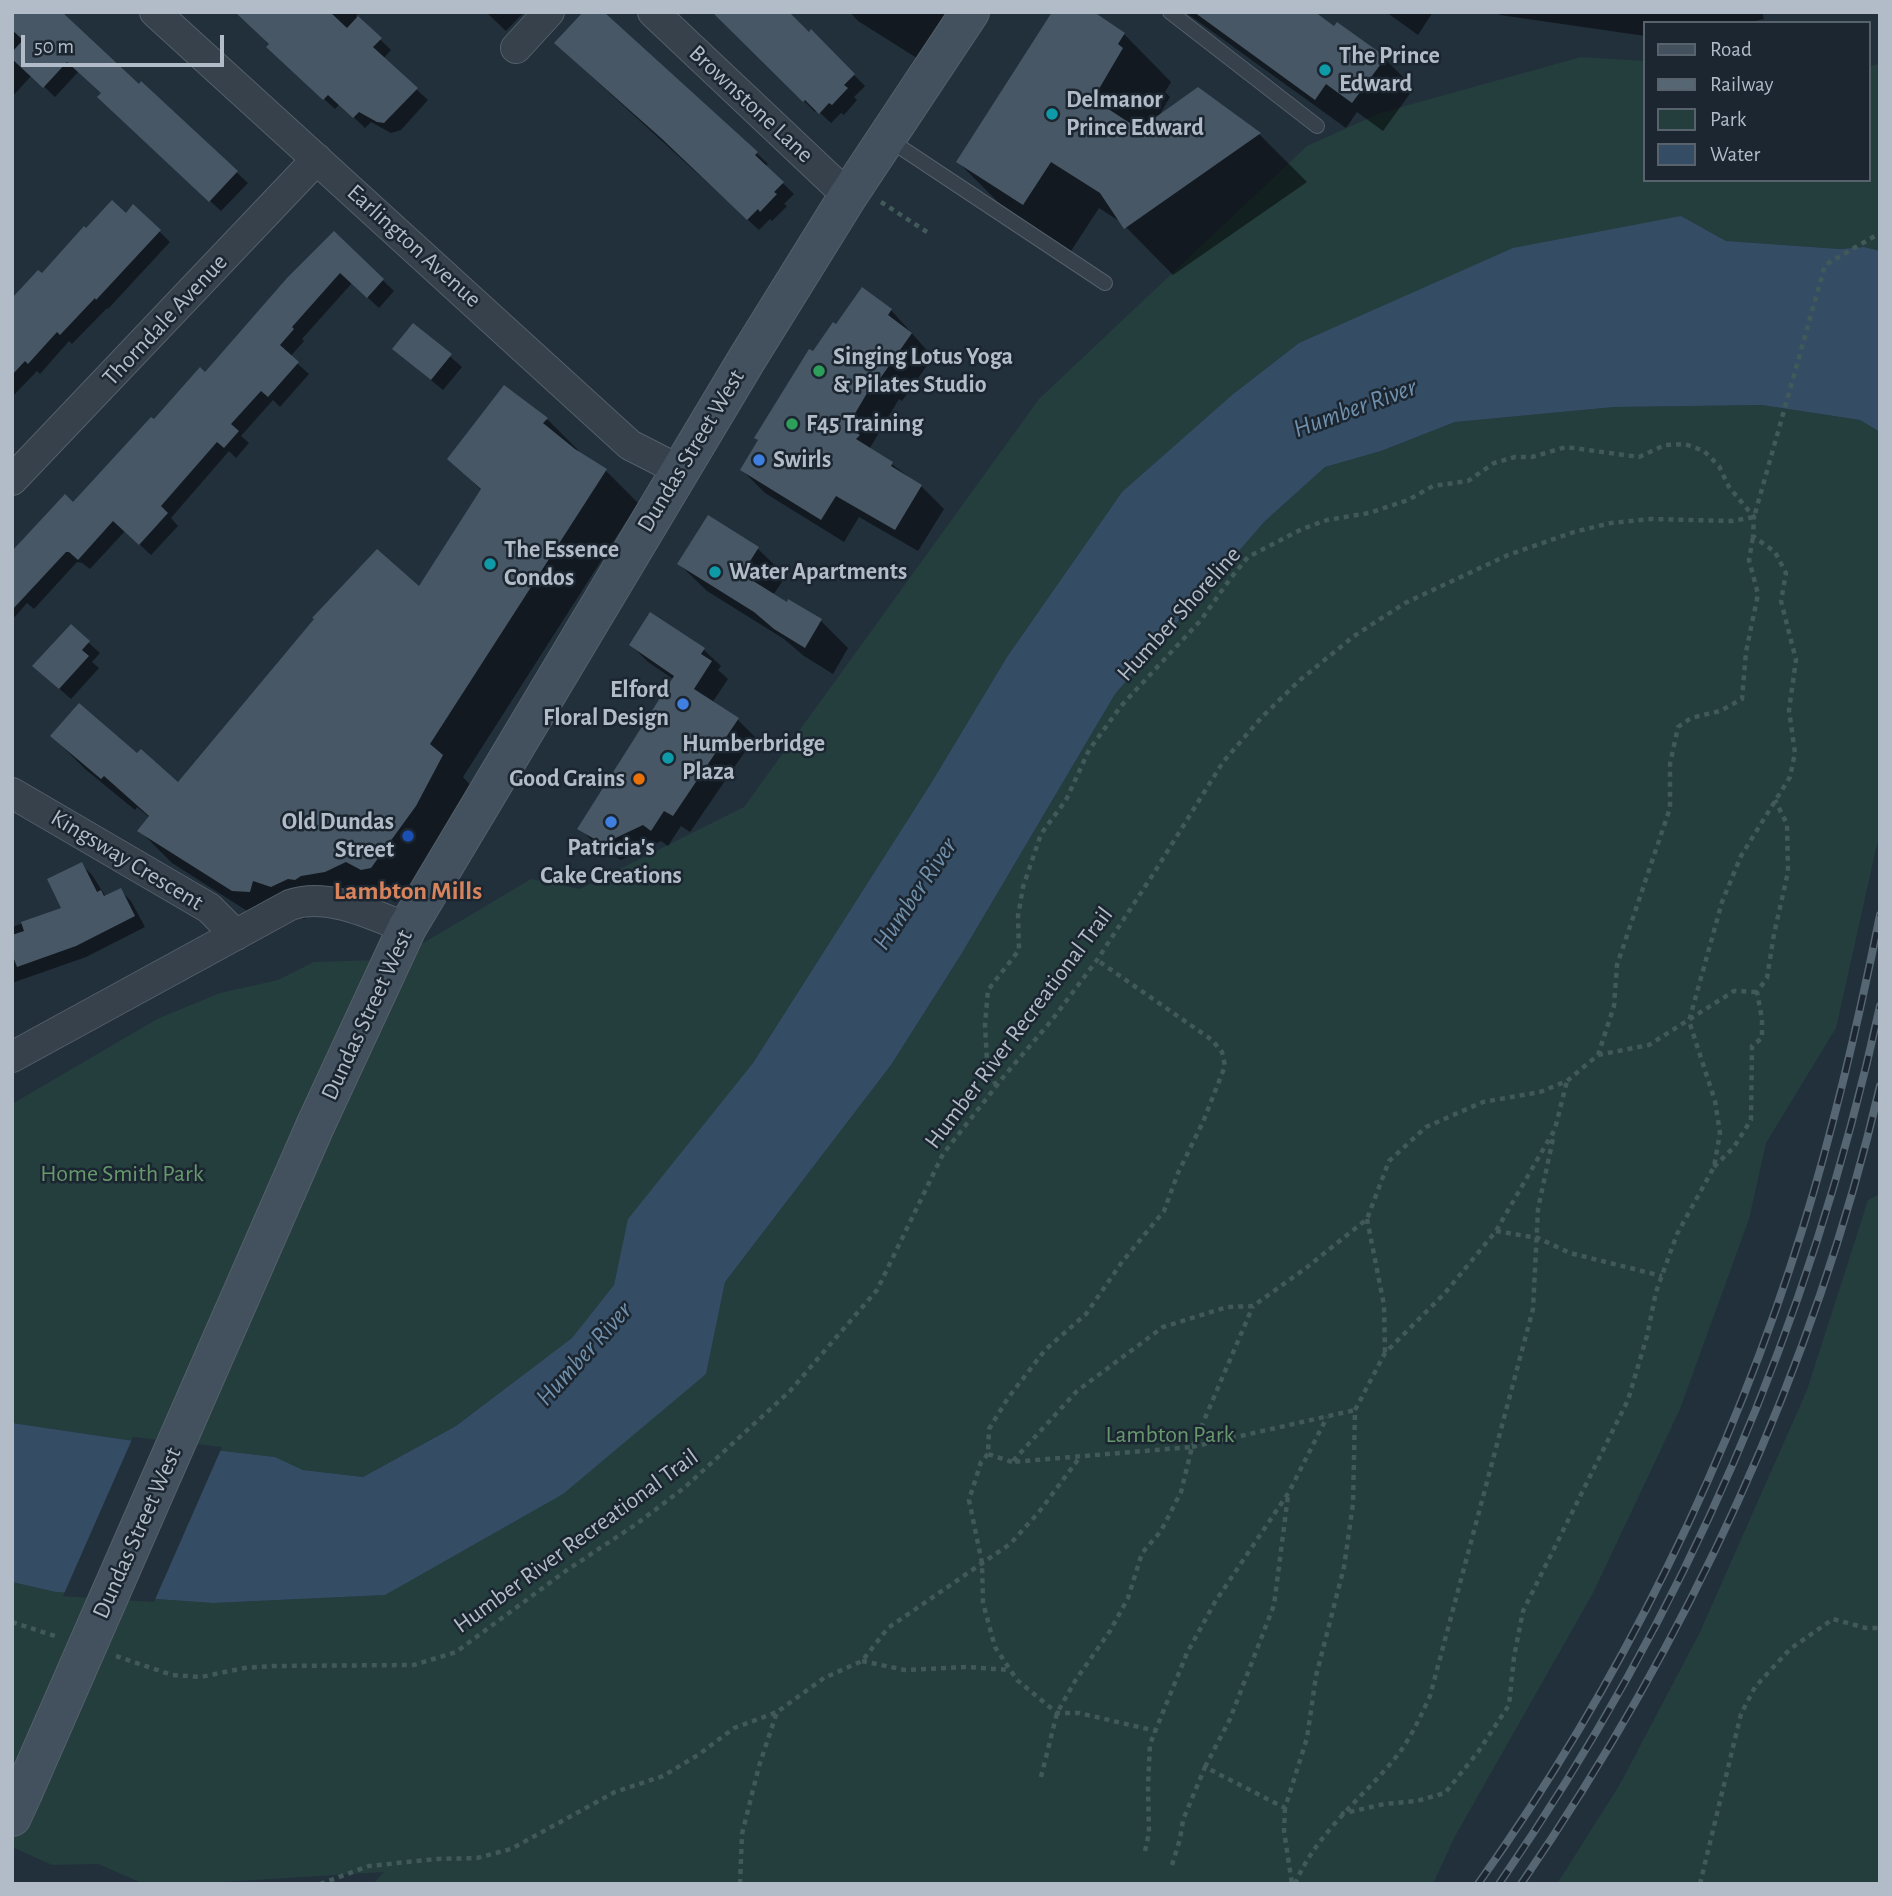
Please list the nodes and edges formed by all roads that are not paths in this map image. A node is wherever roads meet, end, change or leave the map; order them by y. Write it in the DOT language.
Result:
graph roads {
  1 [pos="155,12"];
  2 [pos="549,12"];
  3 [pos="653,12"];
  4 [pos="970,12"];
  5 [pos="1170,12"];
  6 [pos="516,48"];
  7 [pos="1317,127"];
  8 [pos="887,138"];
  9 [pos="317,159"];
  10 [pos="852,191"];
  11 [pos="1105,283"];
  12 [pos="679,470"];
  13 [pos="12,480"];
  14 [pos="12,793"];
  15 [pos="407,928"];
  16 [pos="236,934"];
  17 [pos="12,1057"];
  18 [pos="18,1805"];
  1 -- 9 [label="street, Earlington Avenue"];
  2 -- 6 [label="street"];
  3 -- 10 [label="street, Brownstone Lane"];
  4 -- 8 [label="main road, Dundas Street West"];
  5 -- 7 [label="lane"];
  8 -- 10 [label="main road, Dundas Street West"];
  8 -- 11 [label="lane"];
  9 -- 12 [label="street, Earlington Avenue"];
  9 -- 13 [label="street, Thorndale Avenue"];
  10 -- 12 [label="main road, Dundas Street West"];
  12 -- 15 [label="main road, Dundas Street West"];
  14 -- 16 [label="street, Kingsway Crescent"];
  15 -- 16 [label="street"];
  15 -- 18 [label="main road, Dundas Street West, bridge"];
  16 -- 17 [label="street"];
}
